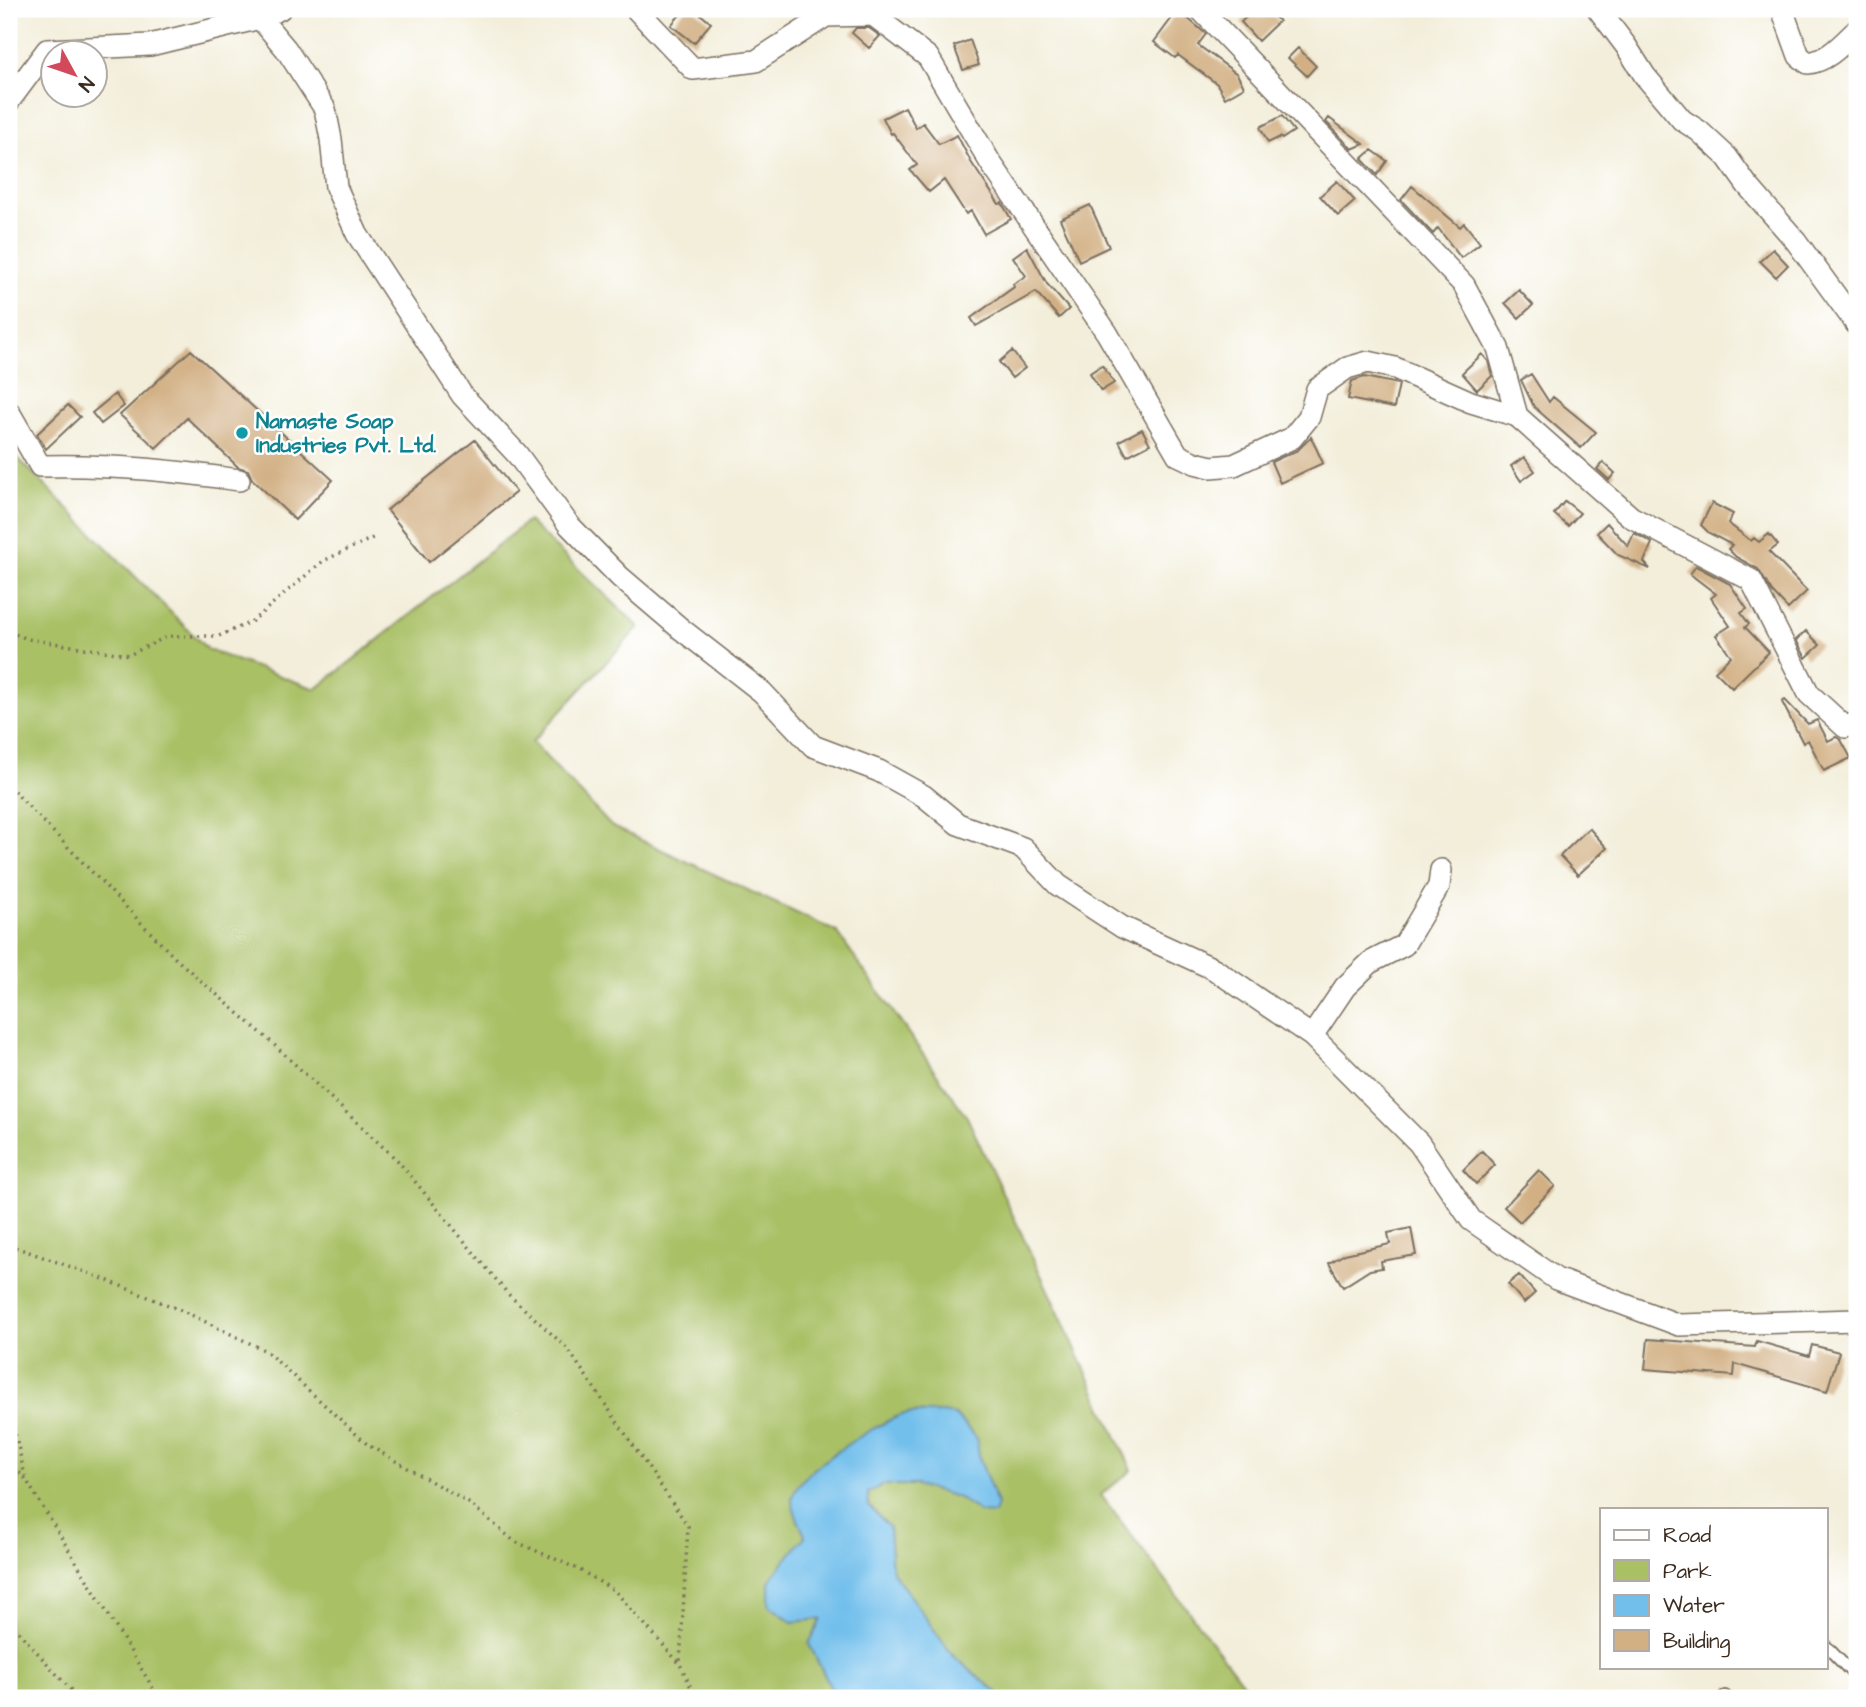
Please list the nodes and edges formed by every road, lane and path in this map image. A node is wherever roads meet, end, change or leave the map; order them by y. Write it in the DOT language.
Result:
graph roads {
  1 [pos="280,9"];
  2 [pos="636,9"];
  3 [pos="1200,9"];
  4 [pos="1598,9"];
  5 [pos="1782,9"];
  6 [pos="260,18"];
  7 [pos="1857,30"];
  8 [pos="9,101"];
  9 [pos="1857,325"];
  10 [pos="9,412"];
  11 [pos="1517,416"];
  12 [pos="239,480"];
  13 [pos="375,537"];
  14 [pos="9,632"];
  15 [pos="1857,723"];
  16 [pos="9,786"];
  17 [pos="1441,870"];
  18 [pos="1312,1036"];
  19 [pos="9,1245"];
  20 [pos="1857,1320"];
  21 [pos="9,1407"];
  22 [pos="9,1463"];
  23 [pos="25,1478"];
  24 [pos="9,1621"];
  25 [pos="1828,1648"];
  26 [pos="680,1664"];
  27 [pos="1857,1678"];
  28 [pos="78,1698"];
  29 [pos="159,1698"];
  30 [pos="696,1698"];
  1 -- 6 [label="street"];
  2 -- 11 [label="street"];
  3 -- 11 [label="street"];
  4 -- 9 [label="street"];
  5 -- 7 [label="street"];
  6 -- 8 [label="street"];
  6 -- 18 [label="street"];
  10 -- 12 [label="street"];
  11 -- 15 [label="street"];
  13 -- 14 [label="path"];
  16 -- 26 [label="path"];
  17 -- 18 [label="street"];
  18 -- 20 [label="street"];
  19 -- 26 [label="path"];
  21 -- 23 [label="path"];
  22 -- 23 [label="path"];
  23 -- 29 [label="path"];
  24 -- 28 [label="path"];
  25 -- 27 [label="lane"];
  26 -- 30 [label="path"];
}
